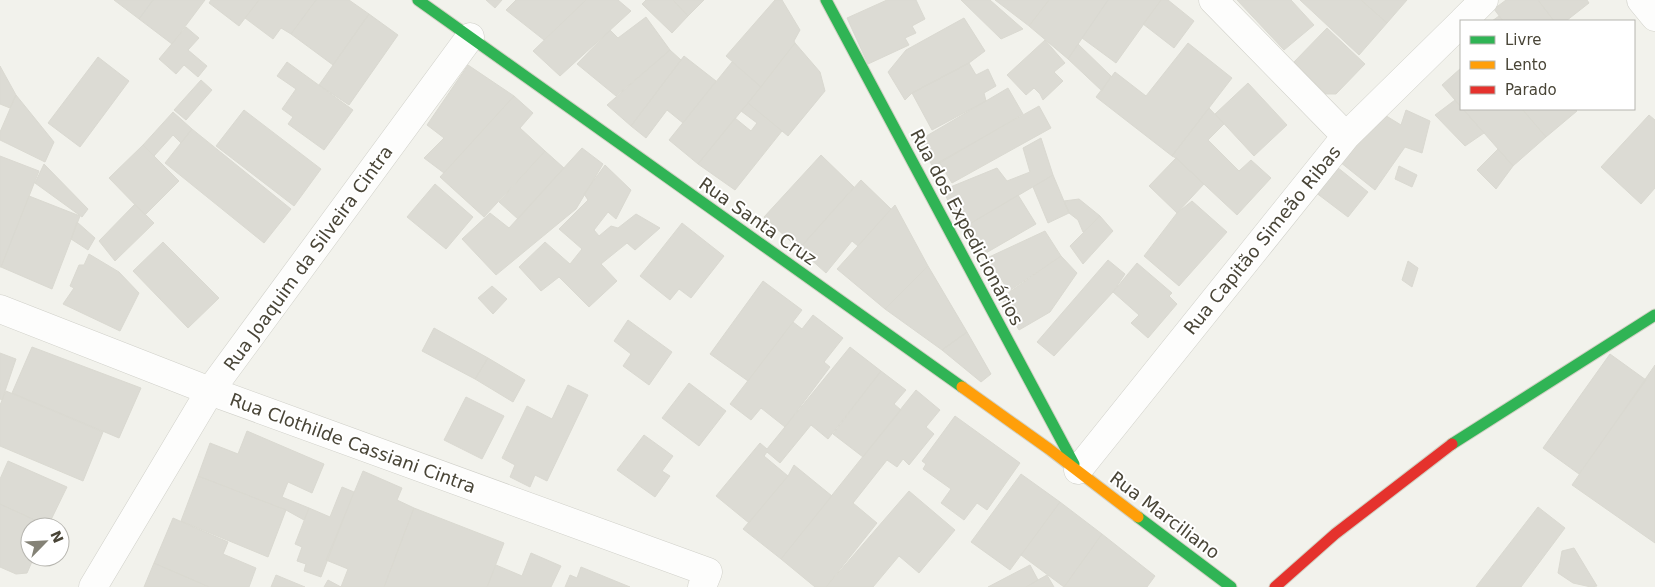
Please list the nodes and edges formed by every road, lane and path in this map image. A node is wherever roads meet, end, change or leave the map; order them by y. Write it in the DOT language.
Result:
graph roads {
  1 [pos="418,0"];
  2 [pos="826,0"];
  3 [pos="1213,0"];
  4 [pos="1484,0"];
  5 [pos="1640,0"];
  6 [pos="1655,17"];
  7 [pos="1464,20"];
  8 [pos="1460,24"];
  9 [pos="470,37"];
  10 [pos="1346,136"];
  11 [pos="0,309"];
  12 [pos="1655,315"];
  13 [pos="210,391"];
  14 [pos="1078,470"];
  15 [pos="705,579"];
  16 [pos="93,587"];
  17 [pos="1231,587"];
  18 [pos="1274,587"];
  1 -- 9 [label="street, Rua Santa Cruz"];
  2 -- 14 [label="street, Rua dos Expedicionários"];
  3 -- 10 [label="street"];
  4 -- 7 [label="street, Rua Capitão Simeão Ribas"];
  5 -- 6 [label="street"];
  8 -- 10 [label="street, Rua Capitão Simeão Ribas"];
  9 -- 13 [label="street, Rua Joaquim da Silveira Cintra"];
  9 -- 14 [label="street, Rua Santa Cruz"];
  10 -- 14 [label="street, Rua Capitão Simeão Ribas"];
  11 -- 13 [label="street, Rua Clothilde Cassiani Cintra"];
  12 -- 18 [label="street"];
  13 -- 15 [label="street, Rua Clothilde Cassiani Cintra"];
  13 -- 16 [label="street, Rua Joaquim da Silveira Cintra"];
  14 -- 17 [label="street, Rua Marciliano"];
}
